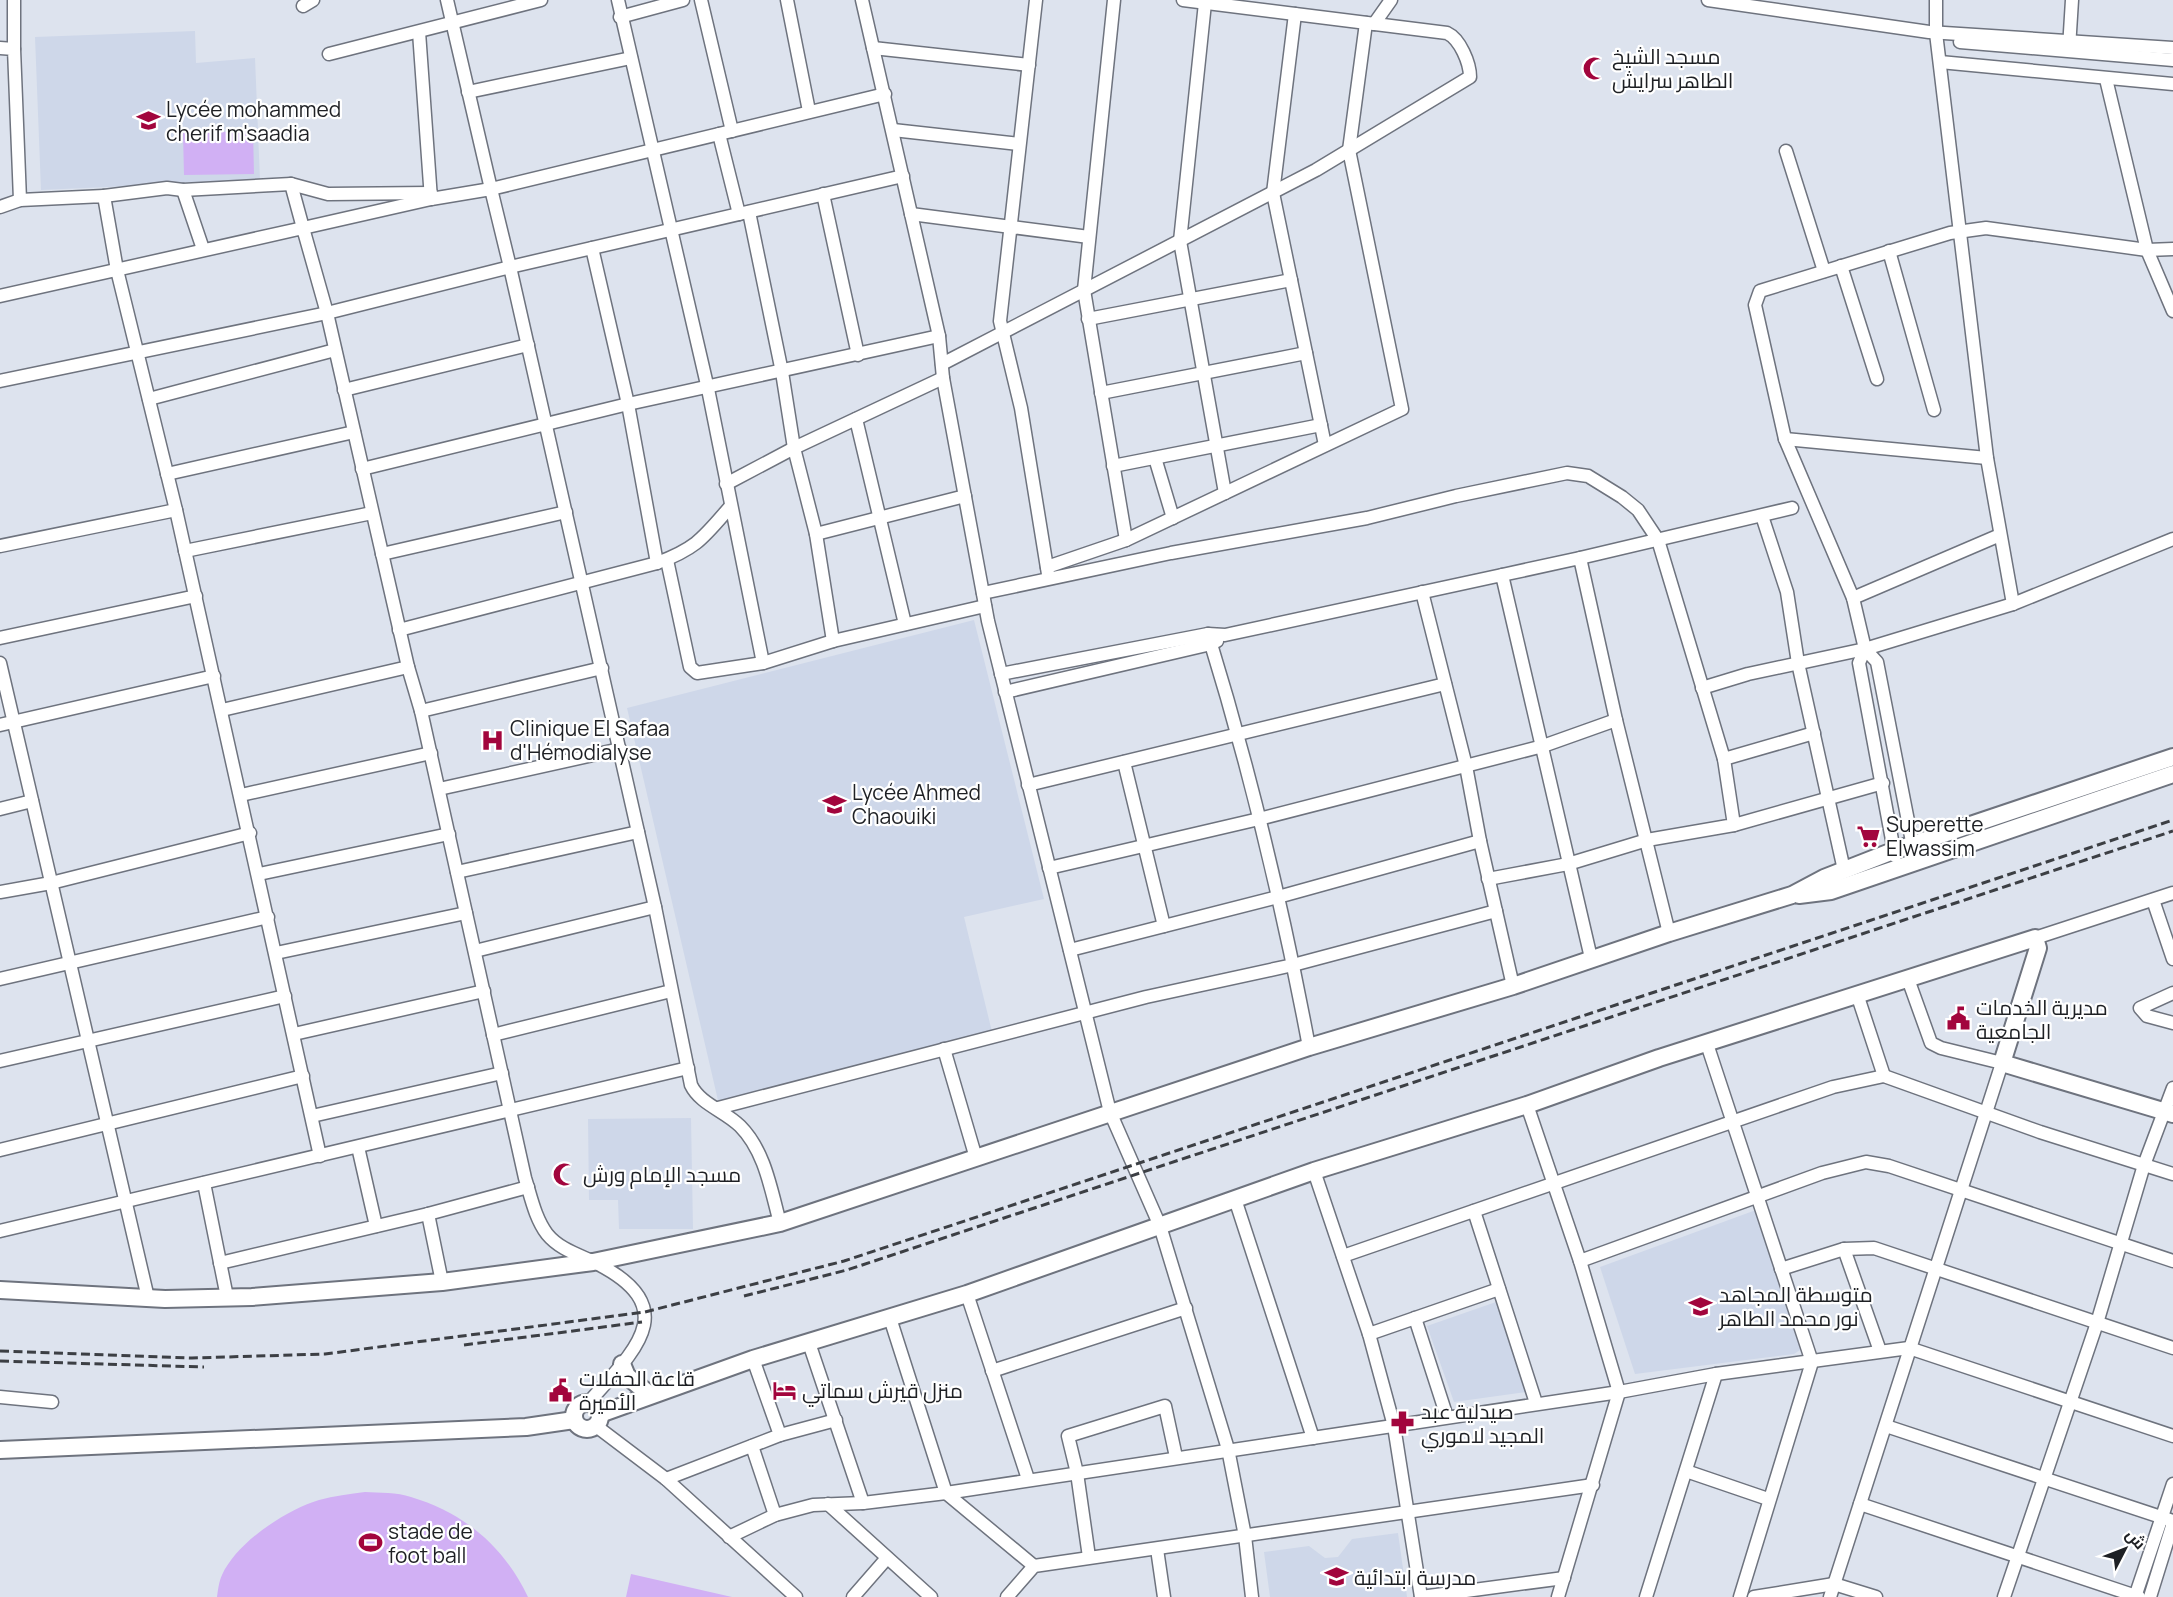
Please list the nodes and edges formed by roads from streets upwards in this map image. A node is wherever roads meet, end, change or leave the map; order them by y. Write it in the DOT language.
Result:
graph roads {
  1 [pos="14,0"];
  2 [pos="447,0"];
  3 [pos="541,0"];
  4 [pos="618,0"];
  5 [pos="683,0"];
  6 [pos="701,0"];
  7 [pos="787,0"];
  8 [pos="862,0"];
  9 [pos="1036,0"];
  10 [pos="1114,0"];
  11 [pos="1183,0"];
  12 [pos="1391,0"];
  13 [pos="1708,0"];
  14 [pos="1936,0"];
  15 [pos="2072,0"];
  16 [pos="1222,2"];
  17 [pos="1205,3"];
  18 [pos="1295,14"];
  19 [pos="620,17"];
  20 [pos="453,23"];
  21 [pos="1370,23"];
  22 [pos="419,32"];
  23 [pos="1934,34"];
  24 [pos="2069,47"];
  25 [pos="0,48"];
  26 [pos="873,48"];
  27 [pos="2173,48"];
  28 [pos="14,49"];
  29 [pos="329,54"];
  30 [pos="631,58"];
  31 [pos="2173,60"];
  32 [pos="1941,62"];
  33 [pos="1029,65"];
  34 [pos="2106,79"];
  35 [pos="2173,84"];
  36 [pos="468,92"];
  37 [pos="885,94"];
  38 [pos="809,111"];
  39 [pos="892,130"];
  40 [pos="726,133"];
  41 [pos="1019,144"];
  42 [pos="655,150"];
  43 [pos="1349,150"];
  44 [pos="1786,151"];
  45 [pos="903,176"];
  46 [pos="291,184"];
  47 [pos="491,189"];
  48 [pos="183,190"];
  49 [pos="1273,193"];
  50 [pos="823,194"];
  51 [pos="104,196"];
  52 [pos="431,196"];
  53 [pos="20,200"];
  54 [pos="0,207"];
  55 [pos="744,213"];
  56 [pos="911,214"];
  57 [pos="1009,225"];
  58 [pos="303,228"];
  59 [pos="670,230"];
  60 [pos="1958,232"];
  61 [pos="1089,237"];
  62 [pos="1180,241"];
  63 [pos="592,248"];
  64 [pos="203,249"];
  65 [pos="2173,249"];
  66 [pos="2147,250"];
  67 [pos="1889,251"];
  68 [pos="1840,266"];
  69 [pos="510,267"];
  70 [pos="117,270"];
  71 [pos="1824,272"];
  72 [pos="1291,280"];
  73 [pos="1084,290"];
  74 [pos="0,296"];
  75 [pos="1191,300"];
  76 [pos="2173,311"];
  77 [pos="327,313"];
  78 [pos="1089,319"];
  79 [pos="1002,333"];
  80 [pos="939,336"];
  81 [pos="528,345"];
  82 [pos="335,350"];
  83 [pos="1306,353"];
  84 [pos="138,355"];
  85 [pos="858,355"];
  86 [pos="942,364"];
  87 [pos="782,372"];
  88 [pos="1204,374"];
  89 [pos="943,378"];
  90 [pos="1877,379"];
  91 [pos="0,381"];
  92 [pos="708,388"];
  93 [pos="344,390"];
  94 [pos="1101,393"];
  95 [pos="149,399"];
  96 [pos="628,404"];
  97 [pos="1934,410"];
  98 [pos="856,418"];
  99 [pos="546,425"];
  100 [pos="1321,425"];
  101 [pos="354,432"];
  102 [pos="1785,438"];
  103 [pos="1325,445"];
  104 [pos="1217,447"];
  105 [pos="794,448"];
  106 [pos="1155,458"];
  107 [pos="1987,458"];
  108 [pos="1113,466"];
  109 [pos="362,469"];
  110 [pos="167,474"];
  111 [pos="726,484"];
  112 [pos="1225,493"];
  113 [pos="965,496"];
  114 [pos="730,507"];
  115 [pos="1792,508"];
  116 [pos="176,510"];
  117 [pos="566,512"];
  118 [pos="372,513"];
  119 [pos="1762,516"];
  120 [pos="1173,518"];
  121 [pos="880,520"];
  122 [pos="816,534"];
  123 [pos="2000,535"];
  124 [pos="2173,539"];
  125 [pos="1126,540"];
  126 [pos="1658,540"];
  127 [pos="0,546"];
  128 [pos="185,551"];
  129 [pos="382,554"];
  130 [pos="1580,558"];
  131 [pos="662,561"];
  132 [pos="1048,573"];
  133 [pos="1502,575"];
  134 [pos="582,583"];
  135 [pos="1422,592"];
  136 [pos="196,596"];
  137 [pos="1853,598"];
  138 [pos="984,599"];
  139 [pos="2013,604"];
  140 [pos="905,624"];
  141 [pos="399,630"];
  142 [pos="0,638"];
  143 [pos="1209,639"];
  144 [pos="833,641"];
  145 [pos="1865,649"];
  146 [pos="1098,655"];
  147 [pos="0,663"];
  148 [pos="763,663"];
  149 [pos="1798,663"];
  150 [pos="408,667"];
  151 [pos="602,668"];
  152 [pos="1101,669"];
  153 [pos="1001,674"];
  154 [pos="214,676"];
  155 [pos="1445,684"];
  156 [pos="1702,688"];
  157 [pos="1005,692"];
  158 [pos="222,710"];
  159 [pos="422,711"];
  160 [pos="1616,720"];
  161 [pos="14,722"];
  162 [pos="0,725"];
  163 [pos="1814,733"];
  164 [pos="1238,734"];
  165 [pos="1543,746"];
  166 [pos="620,749"];
  167 [pos="431,753"];
  168 [pos="2173,757"];
  169 [pos="1724,759"];
  170 [pos="1124,762"];
  171 [pos="1466,766"];
  172 [pos="2173,774"];
  173 [pos="1883,783"];
  174 [pos="1028,784"];
  175 [pos="439,789"];
  176 [pos="241,795"];
  177 [pos="1829,798"];
  178 [pos="32,801"];
  179 [pos="0,809"];
  180 [pos="1259,819"];
  181 [pos="1734,825"];
  182 [pos="638,832"];
  183 [pos="250,833"];
  184 [pos="449,834"];
  185 [pos="1647,840"];
  186 [pos="1480,841"];
  187 [pos="1145,845"];
  188 [pos="1911,845"];
  189 [pos="1893,851"];
  190 [pos="1916,862"];
  191 [pos="1568,864"];
  192 [pos="1049,868"];
  193 [pos="1899,868"];
  194 [pos="1844,870"];
  195 [pos="457,872"];
  196 [pos="259,874"];
  197 [pos="1488,879"];
  198 [pos="51,883"];
  199 [pos="0,892"];
  200 [pos="2173,893"];
  201 [pos="1792,895"];
  202 [pos="1278,897"];
  203 [pos="2153,900"];
  204 [pos="655,907"];
  205 [pos="1496,911"];
  206 [pos="466,913"];
  207 [pos="268,917"];
  208 [pos="1164,926"];
  209 [pos="1669,933"];
  210 [pos="2035,938"];
  211 [pos="1070,950"];
  212 [pos="475,951"];
  213 [pos="276,953"];
  214 [pos="1591,958"];
  215 [pos="2173,959"];
  216 [pos="70,965"];
  217 [pos="1293,965"];
  218 [pos="0,979"];
  219 [pos="1908,979"];
  220 [pos="1513,986"];
  221 [pos="484,991"];
  222 [pos="671,991"];
  223 [pos="2173,993"];
  224 [pos="1857,994"];
  225 [pos="285,996"];
  226 [pos="1085,1013"];
  227 [pos="2173,1023"];
  228 [pos="294,1034"];
  229 [pos="493,1035"];
  230 [pos="87,1040"];
  231 [pos="1707,1044"];
  232 [pos="1309,1047"];
  233 [pos="944,1049"];
  234 [pos="0,1061"];
  235 [pos="2002,1063"];
  236 [pos="688,1068"];
  237 [pos="502,1073"];
  238 [pos="303,1076"];
  239 [pos="1884,1076"];
  240 [pos="2173,1088"];
  241 [pos="1527,1105"];
  242 [pos="718,1108"];
  243 [pos="510,1110"];
  244 [pos="1110,1112"];
  245 [pos="1985,1113"];
  246 [pos="2168,1113"];
  247 [pos="312,1116"];
  248 [pos="1734,1120"];
  249 [pos="107,1126"];
  250 [pos="358,1147"];
  251 [pos="0,1150"];
  252 [pos="320,1156"];
  253 [pos="976,1158"];
  254 [pos="2144,1165"];
  255 [pos="1314,1171"];
  256 [pos="2173,1174"];
  257 [pos="204,1183"];
  258 [pos="1554,1185"];
  259 [pos="528,1187"];
  260 [pos="1963,1191"];
  261 [pos="1758,1197"];
  262 [pos="1235,1199"];
  263 [pos="124,1202"];
  264 [pos="1474,1211"];
  265 [pos="428,1214"];
  266 [pos="780,1223"];
  267 [pos="375,1226"];
  268 [pos="1160,1226"];
  269 [pos="0,1232"];
  270 [pos="2120,1244"];
  271 [pos="1844,1249"];
  272 [pos="1343,1256"];
  273 [pos="1580,1261"];
  274 [pos="2173,1261"];
  275 [pos="593,1262"];
  276 [pos="220,1263"];
  277 [pos="1781,1269"];
  278 [pos="1936,1269"];
  279 [pos="442,1282"];
  280 [pos="1499,1289"];
  281 [pos="0,1290"];
  282 [pos="967,1294"];
  283 [pos="227,1297"];
  284 [pos="148,1298"];
  285 [pos="1186,1308"];
  286 [pos="890,1318"];
  287 [pos="1415,1318"];
  288 [pos="2097,1323"];
  289 [pos="1369,1334"];
  290 [pos="808,1343"];
  291 [pos="1910,1348"];
  292 [pos="2173,1348"];
  293 [pos="1880,1351"];
  294 [pos="753,1359"];
  295 [pos="1812,1362"];
  296 [pos="622,1364"];
  297 [pos="992,1371"];
  298 [pos="1716,1374"];
  299 [pos="1619,1392"];
  300 [pos="650,1395"];
  301 [pos="0,1396"];
  302 [pos="52,1402"];
  303 [pos="2070,1402"];
  304 [pos="1536,1403"];
  305 [pos="594,1414"];
  306 [pos="1447,1417"];
  307 [pos="574,1420"];
  308 [pos="836,1420"];
  309 [pos="1394,1426"];
  310 [pos="1886,1426"];
  311 [pos="780,1435"];
  312 [pos="2173,1436"];
  313 [pos="1313,1438"];
  314 [pos="752,1446"];
  315 [pos="1228,1449"];
  316 [pos="0,1450"];
  317 [pos="1176,1457"];
  318 [pos="1686,1471"];
  319 [pos="1077,1473"];
  320 [pos="2042,1478"];
  321 [pos="666,1479"];
  322 [pos="1028,1479"];
  323 [pos="2173,1484"];
  324 [pos="1593,1485"];
  325 [pos="946,1493"];
  326 [pos="1768,1499"];
  327 [pos="863,1503"];
  328 [pos="828,1504"];
  329 [pos="1860,1504"];
  330 [pos="1407,1511"];
  331 [pos="775,1515"];
  332 [pos="2169,1520"];
  333 [pos="1245,1536"];
  334 [pos="729,1537"];
  335 [pos="1157,1549"];
  336 [pos="2017,1556"];
  337 [pos="1089,1557"];
  338 [pos="887,1558"];
  339 [pos="2167,1563"];
  340 [pos="1034,1566"];
  341 [pos="1564,1578"];
  342 [pos="1834,1584"];
  343 [pos="796,1597"];
  344 [pos="853,1597"];
  345 [pos="931,1597"];
  346 [pos="1007,1597"];
  347 [pos="1164,1597"];
  348 [pos="1252,1597"];
  349 [pos="1421,1597"];
  350 [pos="1558,1597"];
  351 [pos="1646,1597"];
  352 [pos="1740,1597"];
  353 [pos="1754,1597"];
  354 [pos="1830,1597"];
  355 [pos="1876,1597"];
  356 [pos="2004,1597"];
  357 [pos="2136,1597"];
  358 [pos="2150,1597"];
  1 -- 28 [label="street"];
  2 -- 20 [label="street"];
  3 -- 20 [label="street"];
  4 -- 19 [label="street"];
  5 -- 19 [label="street"];
  6 -- 40 [label="street"];
  7 -- 38 [label="street"];
  8 -- 26 [label="street"];
  9 -- 33 [label="street"];
  10 -- 61 [label="street"];
  11 -- 17 [label="street"];
  12 -- 21 [label="street"];
  13 -- 23 [label="street"];
  14 -- 23 [label="street"];
  15 -- 24 [label="street"];
  16 -- 17 [label="street"];
  16 -- 18 [label="street"];
  17 -- 62 [label="street"];
  18 -- 21 [label="street"];
  18 -- 49 [label="street"];
  19 -- 30 [label="street"];
  20 -- 22 [label="street"];
  20 -- 36 [label="street"];
  21 -- 43 [label="street"];
  21 -- 43 [label="street"];
  22 -- 29 [label="street"];
  22 -- 52 [label="street"];
  23 -- 24 [label="street"];
  23 -- 32 [label="street"];
  24 -- 27 [label="street"];
  24 -- 31 [label="street"];
  25 -- 28 [label="street"];
  26 -- 33 [label="street"];
  26 -- 37 [label="street"];
  28 -- 53 [label="street"];
  30 -- 36 [label="street"];
  30 -- 42 [label="street"];
  32 -- 34 [label="street"];
  32 -- 60 [label="street"];
  33 -- 41 [label="street"];
  34 -- 35 [label="street"];
  34 -- 66 [label="street"];
  36 -- 47 [label="street"];
  37 -- 38 [label="street"];
  37 -- 39 [label="street"];
  38 -- 40 [label="street"];
  39 -- 41 [label="street"];
  39 -- 45 [label="street"];
  40 -- 42 [label="street"];
  40 -- 55 [label="street"];
  41 -- 57 [label="street"];
  42 -- 47 [label="street"];
  42 -- 59 [label="street"];
  43 -- 49 [label="street"];
  43 -- 103 [label="street"];
  44 -- 71 [label="street"];
  45 -- 50 [label="street"];
  45 -- 56 [label="street"];
  46 -- 48 [label="street"];
  46 -- 52 [label="street"];
  46 -- 58 [label="street"];
  47 -- 52 [label="street"];
  47 -- 69 [label="street"];
  48 -- 51 [label="street"];
  48 -- 64 [label="street"];
  49 -- 62 [label="street"];
  49 -- 72 [label="street"];
  50 -- 55 [label="street"];
  50 -- 85 [label="street"];
  51 -- 53 [label="street"];
  51 -- 70 [label="street"];
  52 -- 58 [label="street"];
  53 -- 54 [label="street"];
  55 -- 59 [label="street"];
  55 -- 87 [label="street"];
  56 -- 57 [label="street"];
  56 -- 80 [label="street"];
  57 -- 61 [label="street"];
  57 -- 79 [label="street"];
  58 -- 64 [label="street"];
  58 -- 77 [label="street"];
  59 -- 63 [label="street"];
  59 -- 92 [label="street"];
  60 -- 66 [label="street"];
  60 -- 67 [label="street"];
  60 -- 107 [label="street"];
  61 -- 73 [label="street"];
  62 -- 73 [label="street"];
  62 -- 75 [label="street"];
  63 -- 69 [label="street"];
  63 -- 96 [label="street"];
  64 -- 70 [label="street"];
  65 -- 66 [label="street"];
  66 -- 76 [label="street"];
  67 -- 68 [label="street"];
  67 -- 97 [label="street"];
  68 -- 71 [label="street"];
  68 -- 90 [label="street"];
  69 -- 77 [label="street"];
  69 -- 81 [label="street"];
  70 -- 74 [label="street"];
  70 -- 84 [label="street"];
  71 -- 102 [label="street"];
  72 -- 75 [label="street"];
  72 -- 83 [label="street"];
  73 -- 78 [label="street"];
  73 -- 79 [label="street"];
  75 -- 78 [label="street"];
  75 -- 88 [label="street"];
  77 -- 82 [label="street"];
  77 -- 84 [label="street"];
  78 -- 94 [label="street"];
  79 -- 86 [label="street"];
  79 -- 132 [label="street"];
  80 -- 85 [label="street"];
  80 -- 86 [label="street"];
  81 -- 93 [label="street"];
  81 -- 99 [label="street"];
  82 -- 93 [label="street"];
  82 -- 95 [label="street"];
  83 -- 88 [label="street"];
  83 -- 100 [label="street"];
  84 -- 91 [label="street"];
  84 -- 95 [label="street"];
  85 -- 87 [label="street"];
  86 -- 89 [label="street"];
  87 -- 92 [label="street"];
  87 -- 105 [label="street"];
  88 -- 94 [label="street"];
  88 -- 104 [label="street"];
  89 -- 98 [label="street"];
  89 -- 113 [label="street"];
  92 -- 96 [label="street"];
  92 -- 111 [label="street"];
  93 -- 101 [label="street"];
  94 -- 108 [label="street"];
  95 -- 110 [label="street"];
  96 -- 99 [label="street"];
  96 -- 131 [label="street"];
  98 -- 105 [label="street"];
  98 -- 121 [label="street"];
  99 -- 109 [label="street"];
  99 -- 117 [label="street"];
  100 -- 103 [label="street"];
  100 -- 104 [label="street"];
  101 -- 109 [label="street"];
  101 -- 110 [label="street"];
  102 -- 107 [label="street"];
  102 -- 137 [label="street"];
  103 -- 112 [label="street"];
  104 -- 106 [label="street"];
  104 -- 112 [label="street"];
  105 -- 111 [label="street"];
  105 -- 122 [label="street"];
  106 -- 108 [label="street"];
  106 -- 120 [label="street"];
  107 -- 123 [label="street"];
  108 -- 125 [label="street"];
  109 -- 118 [label="street"];
  110 -- 116 [label="street"];
  111 -- 114 [label="street"];
  112 -- 120 [label="street"];
  113 -- 121 [label="street"];
  113 -- 138 [label="street"];
  114 -- 131 [label="street"];
  114 -- 148 [label="street"];
  115 -- 119 [label="street"];
  116 -- 127 [label="street"];
  116 -- 128 [label="street"];
  117 -- 129 [label="street"];
  117 -- 134 [label="street"];
  118 -- 128 [label="street"];
  118 -- 129 [label="street"];
  119 -- 126 [label="street"];
  119 -- 149 [label="street"];
  120 -- 125 [label="street"];
  121 -- 122 [label="street"];
  121 -- 140 [label="street"];
  122 -- 144 [label="street"];
  123 -- 137 [label="street"];
  123 -- 139 [label="street"];
  124 -- 139 [label="street"];
  125 -- 132 [label="street"];
  126 -- 130 [label="street"];
  126 -- 132 [label="street"];
  126 -- 156 [label="street"];
  128 -- 136 [label="street"];
  129 -- 141 [label="street"];
  130 -- 133 [label="street"];
  130 -- 160 [label="street"];
  131 -- 134 [label="street"];
  131 -- 148 [label="street"];
  132 -- 138 [label="street"];
  133 -- 135 [label="street"];
  133 -- 165 [label="street"];
  134 -- 141 [label="street"];
  134 -- 151 [label="street"];
  135 -- 143 [label="street"];
  135 -- 155 [label="street"];
  136 -- 142 [label="street"];
  136 -- 154 [label="street"];
  137 -- 145 [label="street"];
  138 -- 140 [label="street"];
  138 -- 153 [label="street"];
  139 -- 145 [label="street"];
  140 -- 144 [label="street"];
  141 -- 150 [label="street"];
  143 -- 146 [label="street"];
  143 -- 152 [label="street"];
  143 -- 164 [label="street"];
  144 -- 148 [label="street"];
  145 -- 149 [label="street"];
  145 -- 173 [label="street"];
  145 -- 188 [label="street"];
  146 -- 152 [label="street"];
  146 -- 153 [label="street"];
  147 -- 161 [label="street"];
  149 -- 156 [label="street"];
  149 -- 163 [label="street"];
  150 -- 158 [label="street"];
  150 -- 159 [label="street"];
  151 -- 159 [label="street"];
  151 -- 166 [label="street"];
  152 -- 157 [label="street"];
  153 -- 157 [label="street"];
  154 -- 158 [label="street"];
  154 -- 161 [label="street"];
  155 -- 164 [label="street"];
  155 -- 171 [label="street"];
  156 -- 169 [label="street"];
  157 -- 174 [label="street"];
  158 -- 176 [label="street"];
  159 -- 167 [label="street"];
  160 -- 165 [label="street"];
  160 -- 185 [label="street"];
  161 -- 162 [label="street"];
  161 -- 178 [label="street"];
  163 -- 169 [label="street"];
  163 -- 177 [label="street"];
  164 -- 170 [label="street"];
  164 -- 180 [label="street"];
  165 -- 171 [label="street"];
  165 -- 191 [label="street"];
  166 -- 175 [label="street"];
  166 -- 182 [label="street"];
  167 -- 175 [label="street"];
  167 -- 176 [label="street"];
  168 -- 188 [label="street"];
  169 -- 181 [label="street"];
  170 -- 174 [label="street"];
  170 -- 187 [label="street"];
  171 -- 180 [label="street"];
  171 -- 186 [label="street"];
  172 -- 190 [label="street"];
  173 -- 177 [label="street"];
  173 -- 189 [label="street"];
  174 -- 192 [label="street"];
  175 -- 184 [label="street"];
  176 -- 183 [label="street"];
  177 -- 181 [label="street"];
  177 -- 194 [label="street"];
  178 -- 179 [label="street"];
  178 -- 198 [label="street"];
  180 -- 187 [label="street"];
  180 -- 202 [label="street"];
  181 -- 185 [label="street"];
  182 -- 195 [label="street"];
  182 -- 204 [label="street"];
  183 -- 196 [label="street"];
  183 -- 198 [label="street"];
  184 -- 195 [label="street"];
  184 -- 196 [label="street"];
  185 -- 191 [label="street"];
  185 -- 209 [label="street"];
  186 -- 197 [label="street"];
  186 -- 202 [label="street"];
  187 -- 192 [label="street"];
  187 -- 208 [label="street"];
  188 -- 189 [label="street"];
  188 -- 190 [label="street"];
  189 -- 193 [label="street"];
  189 -- 194 [label="street"];
  190 -- 193 [label="street"];
  191 -- 197 [label="street"];
  191 -- 214 [label="street"];
  192 -- 211 [label="street"];
  193 -- 201 [label="street"];
  194 -- 201 [label="street"];
  195 -- 206 [label="street"];
  196 -- 207 [label="street"];
  197 -- 205 [label="street"];
  198 -- 199 [label="street"];
  198 -- 216 [label="street"];
  200 -- 203 [label="street"];
  201 -- 209 [label="street"];
  202 -- 208 [label="street"];
  202 -- 217 [label="street"];
  203 -- 210 [label="street"];
  203 -- 215 [label="street"];
  204 -- 212 [label="street"];
  204 -- 222 [label="street"];
  205 -- 217 [label="street"];
  205 -- 220 [label="street"];
  206 -- 212 [label="street"];
  206 -- 213 [label="street"];
  207 -- 213 [label="street"];
  207 -- 216 [label="street"];
  208 -- 211 [label="street"];
  209 -- 214 [label="street"];
  210 -- 219 [label="street"];
  210 -- 235 [label="street"];
  211 -- 226 [label="street"];
  212 -- 221 [label="street"];
  213 -- 225 [label="street"];
  214 -- 220 [label="street"];
  216 -- 218 [label="street"];
  216 -- 230 [label="street"];
  217 -- 226 [label="street"];
  217 -- 232 [label="street"];
  219 -- 224 [label="street"];
  219 -- 235 [label="street"];
  220 -- 232 [label="street"];
  221 -- 228 [label="street"];
  221 -- 229 [label="street"];
  222 -- 229 [label="street"];
  222 -- 236 [label="street"];
  223 -- 227 [label="street"];
  224 -- 231 [label="street"];
  224 -- 239 [label="street"];
  225 -- 228 [label="street"];
  225 -- 230 [label="street"];
  226 -- 233 [label="street"];
  226 -- 244 [label="street"];
  228 -- 238 [label="street"];
  229 -- 237 [label="street"];
  230 -- 234 [label="street"];
  230 -- 249 [label="street"];
  231 -- 241 [label="street"];
  231 -- 248 [label="street"];
  232 -- 244 [label="street"];
  233 -- 242 [label="street"];
  233 -- 253 [label="street"];
  235 -- 245 [label="street"];
  235 -- 246 [label="street"];
  236 -- 242 [label="street"];
  236 -- 243 [label="street"];
  237 -- 243 [label="street"];
  237 -- 247 [label="street"];
  238 -- 247 [label="street"];
  238 -- 249 [label="street"];
  239 -- 245 [label="street"];
  239 -- 248 [label="street"];
  240 -- 246 [label="street"];
  241 -- 255 [label="street"];
  241 -- 258 [label="street"];
  242 -- 266 [label="street"];
  243 -- 250 [label="street"];
  243 -- 259 [label="street"];
  244 -- 253 [label="street"];
  244 -- 268 [label="street"];
  245 -- 254 [label="street"];
  245 -- 260 [label="street"];
  246 -- 254 [label="street"];
  247 -- 252 [label="street"];
  248 -- 258 [label="street"];
  248 -- 261 [label="street"];
  249 -- 251 [label="street"];
  249 -- 263 [label="street"];
  250 -- 252 [label="street"];
  250 -- 267 [label="street"];
  252 -- 257 [label="street"];
  253 -- 266 [label="street"];
  254 -- 256 [label="street"];
  254 -- 270 [label="street"];
  255 -- 262 [label="street"];
  255 -- 272 [label="street"];
  257 -- 263 [label="street"];
  257 -- 276 [label="street"];
  258 -- 264 [label="street"];
  258 -- 273 [label="street"];
  259 -- 265 [label="street"];
  259 -- 275 [label="street"];
  260 -- 261 [label="street"];
  260 -- 270 [label="street"];
  260 -- 278 [label="street"];
  261 -- 273 [label="street"];
  261 -- 277 [label="street"];
  262 -- 268 [label="street"];
  262 -- 313 [label="street"];
  263 -- 269 [label="street"];
  263 -- 284 [label="street"];
  264 -- 272 [label="street"];
  264 -- 280 [label="street"];
  265 -- 267 [label="street"];
  265 -- 279 [label="street"];
  266 -- 275 [label="street"];
  267 -- 276 [label="street"];
  268 -- 282 [label="street"];
  268 -- 285 [label="street"];
  270 -- 274 [label="street"];
  270 -- 288 [label="street"];
  271 -- 277 [label="street"];
  271 -- 278 [label="street"];
  271 -- 293 [label="street"];
  272 -- 289 [label="street"];
  273 -- 299 [label="street"];
  275 -- 279 [label="street"];
  275 -- 296 [label="street"];
  276 -- 283 [label="street"];
  277 -- 295 [label="street"];
  278 -- 288 [label="street"];
  278 -- 291 [label="street"];
  279 -- 283 [label="street"];
  280 -- 287 [label="street"];
  280 -- 304 [label="street"];
  281 -- 284 [label="street"];
  282 -- 286 [label="street"];
  282 -- 297 [label="street"];
  283 -- 284 [label="street"];
  285 -- 297 [label="street"];
  285 -- 315 [label="street"];
  286 -- 290 [label="street"];
  286 -- 325 [label="street"];
  287 -- 289 [label="street"];
  287 -- 306 [label="street"];
  288 -- 292 [label="street"];
  288 -- 303 [label="street"];
  289 -- 309 [label="street"];
  290 -- 294 [label="street"];
  290 -- 308 [label="street"];
  291 -- 293 [label="street"];
  291 -- 303 [label="street"];
  291 -- 310 [label="street"];
  293 -- 295 [label="street"];
  294 -- 300 [label="street"];
  294 -- 311 [label="street"];
  295 -- 298 [label="street"];
  295 -- 326 [label="street"];
  296 -- 300 [label="street"];
  296 -- 305 [label="street"];
  297 -- 322 [label="street"];
  298 -- 299 [label="street"];
  298 -- 318 [label="street"];
  299 -- 304 [label="street"];
  299 -- 324 [label="street"];
  300 -- 305 [label="street"];
  301 -- 302 [label="street"];
  303 -- 312 [label="street"];
  303 -- 320 [label="street"];
  304 -- 306 [label="street"];
  305 -- 307 [label="street"];
  305 -- 307 [label="street"];
  305 -- 321 [label="street"];
  306 -- 309 [label="street"];
  307 -- 316 [label="street"];
  308 -- 311 [label="street"];
  308 -- 327 [label="street"];
  309 -- 313 [label="street"];
  309 -- 330 [label="street"];
  310 -- 320 [label="street"];
  310 -- 329 [label="street"];
  311 -- 314 [label="street"];
  313 -- 315 [label="street"];
  314 -- 321 [label="street"];
  314 -- 331 [label="street"];
  315 -- 317 [label="street"];
  315 -- 333 [label="street"];
  317 -- 319 [label="street"];
  317 -- 319 [label="street"];
  318 -- 326 [label="street"];
  318 -- 351 [label="street"];
  319 -- 322 [label="street"];
  319 -- 337 [label="street"];
  320 -- 332 [label="street"];
  320 -- 336 [label="street"];
  321 -- 334 [label="street"];
  322 -- 325 [label="street"];
  323 -- 332 [label="street"];
  324 -- 330 [label="street"];
  324 -- 341 [label="street"];
  325 -- 327 [label="street"];
  325 -- 340 [label="street"];
  326 -- 352 [label="street"];
  327 -- 328 [label="street"];
  328 -- 331 [label="street"];
  328 -- 338 [label="street"];
  329 -- 336 [label="street"];
  329 -- 342 [label="street"];
  330 -- 333 [label="street"];
  330 -- 349 [label="street"];
  331 -- 334 [label="street"];
  332 -- 339 [label="street"];
  332 -- 357 [label="street"];
  333 -- 335 [label="street"];
  333 -- 348 [label="street"];
  334 -- 343 [label="street"];
  335 -- 337 [label="street"];
  335 -- 347 [label="street"];
  336 -- 356 [label="street"];
  336 -- 357 [label="street"];
  337 -- 340 [label="street"];
  338 -- 344 [label="street"];
  338 -- 345 [label="street"];
  339 -- 358 [label="street"];
  340 -- 346 [label="street"];
  341 -- 349 [label="street"];
  341 -- 350 [label="street"];
  342 -- 353 [label="street"];
  342 -- 354 [label="street"];
  342 -- 355 [label="street"];
}
